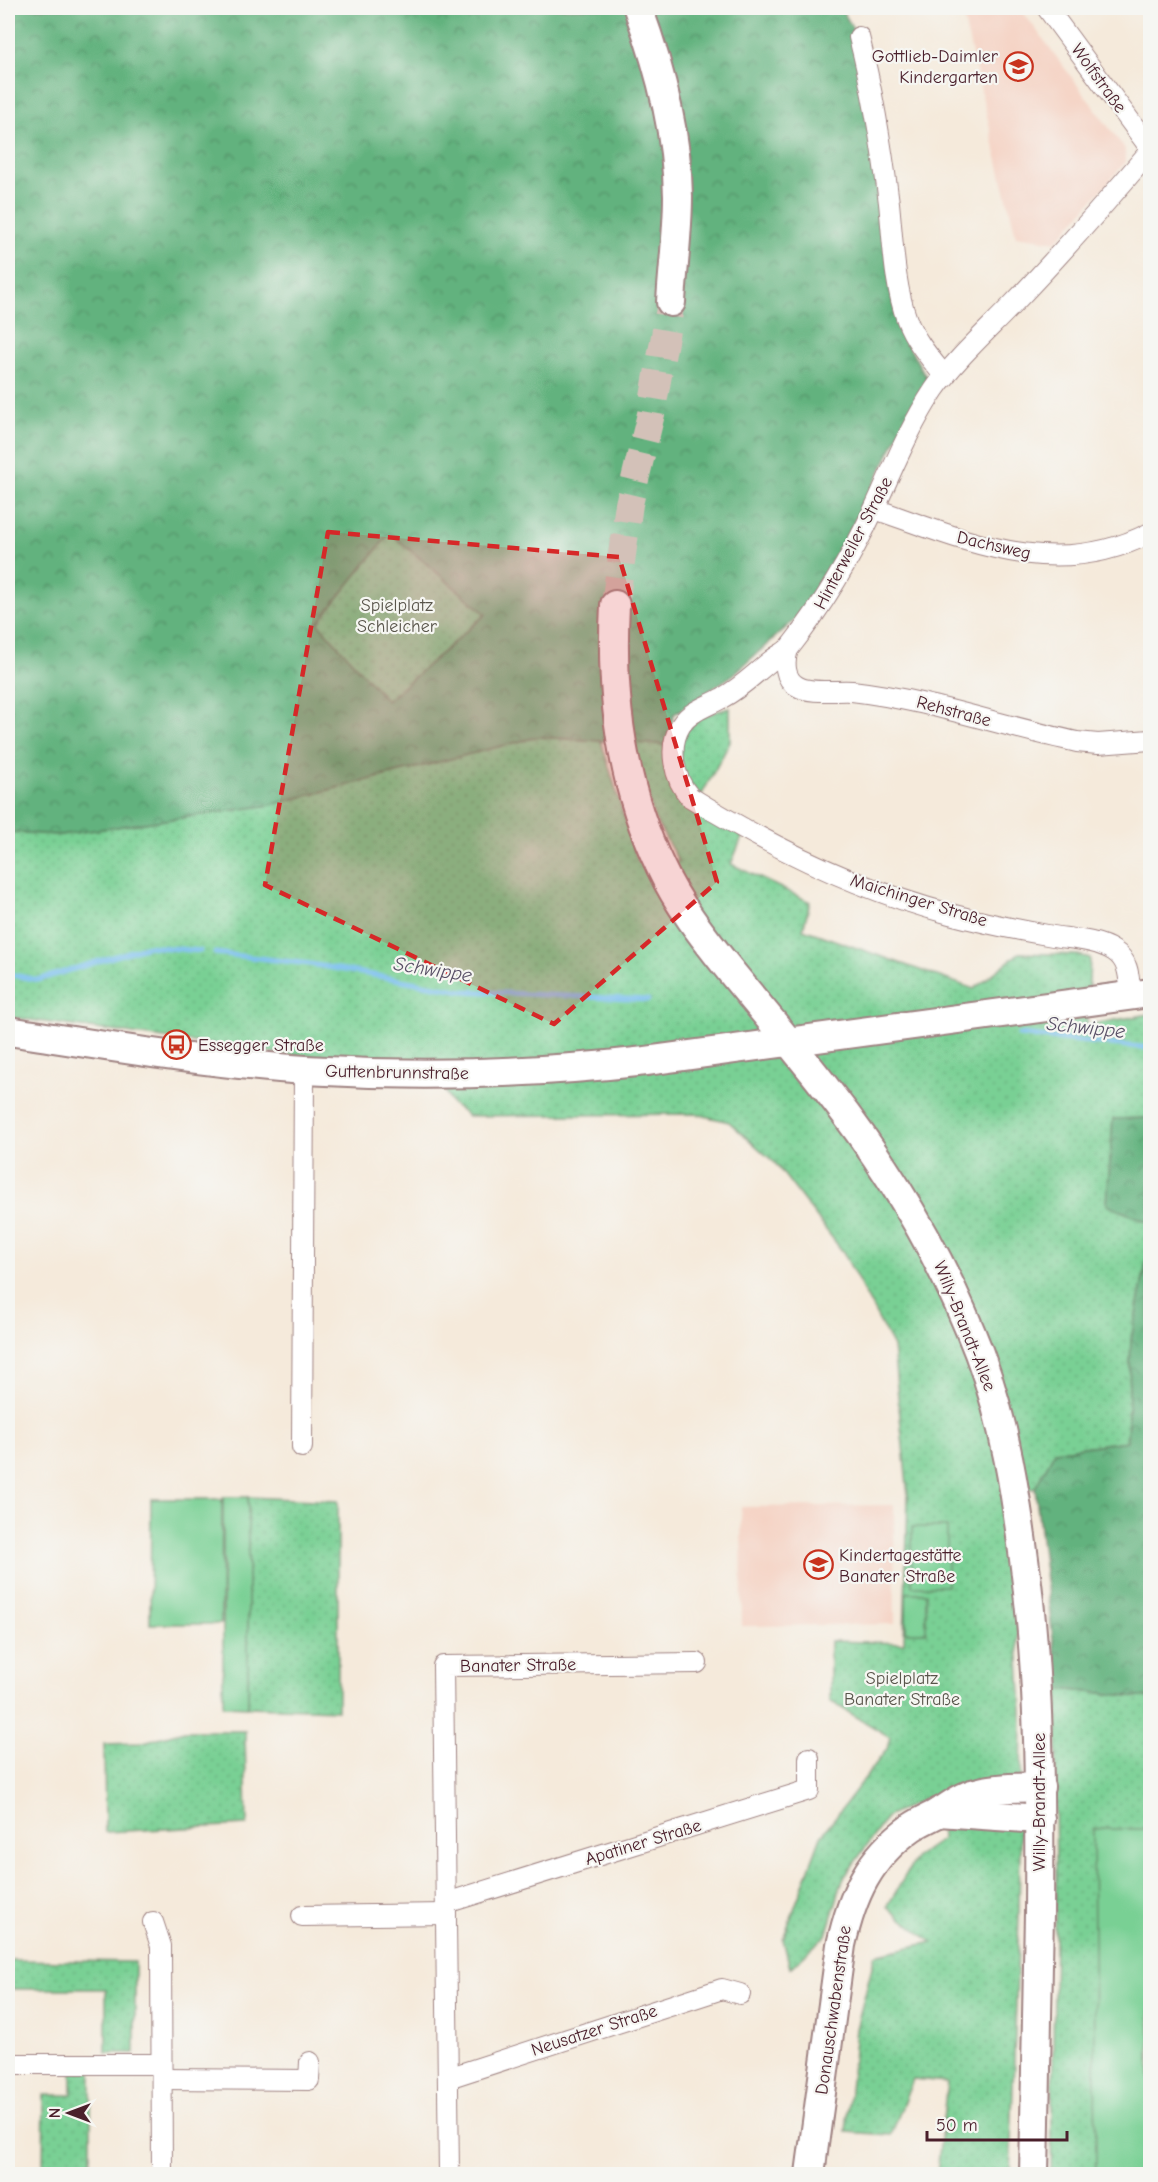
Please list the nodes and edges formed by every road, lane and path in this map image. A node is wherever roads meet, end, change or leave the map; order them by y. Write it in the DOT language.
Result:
graph roads {
  1 [pos="638,8"];
  2 [pos="1047,8"];
  3 [pos="859,37"];
  4 [pos="1150,150"];
  5 [pos="671,302"];
  6 [pos="945,377"];
  7 [pos="874,509"];
  8 [pos="1150,533"];
  9 [pos="615,605"];
  10 [pos="788,650"];
  11 [pos="1150,740"];
  12 [pos="690,797"];
  13 [pos="1141,994"];
  14 [pos="8,1031"];
  15 [pos="788,1041"];
  16 [pos="304,1070"];
  17 [pos="303,1447"];
  18 [pos="697,1663"];
  19 [pos="809,1758"];
  20 [pos="1040,1787"];
  21 [pos="939,1812"];
  22 [pos="1040,1819"];
  23 [pos="446,1909"];
  24 [pos="303,1916"];
  25 [pos="153,1922"];
  26 [pos="740,1994"];
  27 [pos="310,2062"];
  28 [pos="8,2064"];
  29 [pos="161,2072"];
  30 [pos="448,2078"];
  31 [pos="162,2175"];
  32 [pos="449,2175"];
  33 [pos="810,2175"];
  34 [pos="1034,2175"];
  1 -- 5 [label="main road"];
  2 -- 4 [label="street, Wolfstraße"];
  3 -- 6 [label="street"];
  4 -- 6 [label="street, Hinterweiler Straße"];
  6 -- 7 [label="street, Hinterweiler Straße"];
  7 -- 8 [label="street, Dachsweg"];
  7 -- 10 [label="street, Hinterweiler Straße"];
  9 -- 15 [label="main road, Willy-Brandt-Allee"];
  10 -- 11 [label="street, Rehstraße"];
  10 -- 12 [label="street, Hinterweiler Straße"];
  12 -- 13 [label="street, Maichinger Straße"];
  13 -- 15 [label="main road, Maichinger Straße"];
  14 -- 16 [label="main road, Guttenbrunnstraße"];
  15 -- 16 [label="main road, Guttenbrunnstraße"];
  15 -- 20 [label="main road, Willy-Brandt-Allee"];
  16 -- 17 [label="street"];
  18 -- 23 [label="street, Banater Straße"];
  19 -- 23 [label="street, Apatiner Straße"];
  20 -- 21 [label="main road, Donauschwabenstraße"];
  20 -- 22 [label="main road, Willy-Brandt-Allee"];
  21 -- 22 [label="main road"];
  21 -- 33 [label="main road, Donauschwabenstraße"];
  22 -- 34 [label="main road, Willy-Brandt-Allee"];
  23 -- 24 [label="street"];
  23 -- 30 [label="street, Banater Straße"];
  25 -- 29 [label="street"];
  26 -- 30 [label="street, Neusatzer Straße"];
  27 -- 29 [label="street"];
  28 -- 29 [label="street"];
  29 -- 31 [label="street"];
  30 -- 32 [label="street, Banater Straße"];
}
